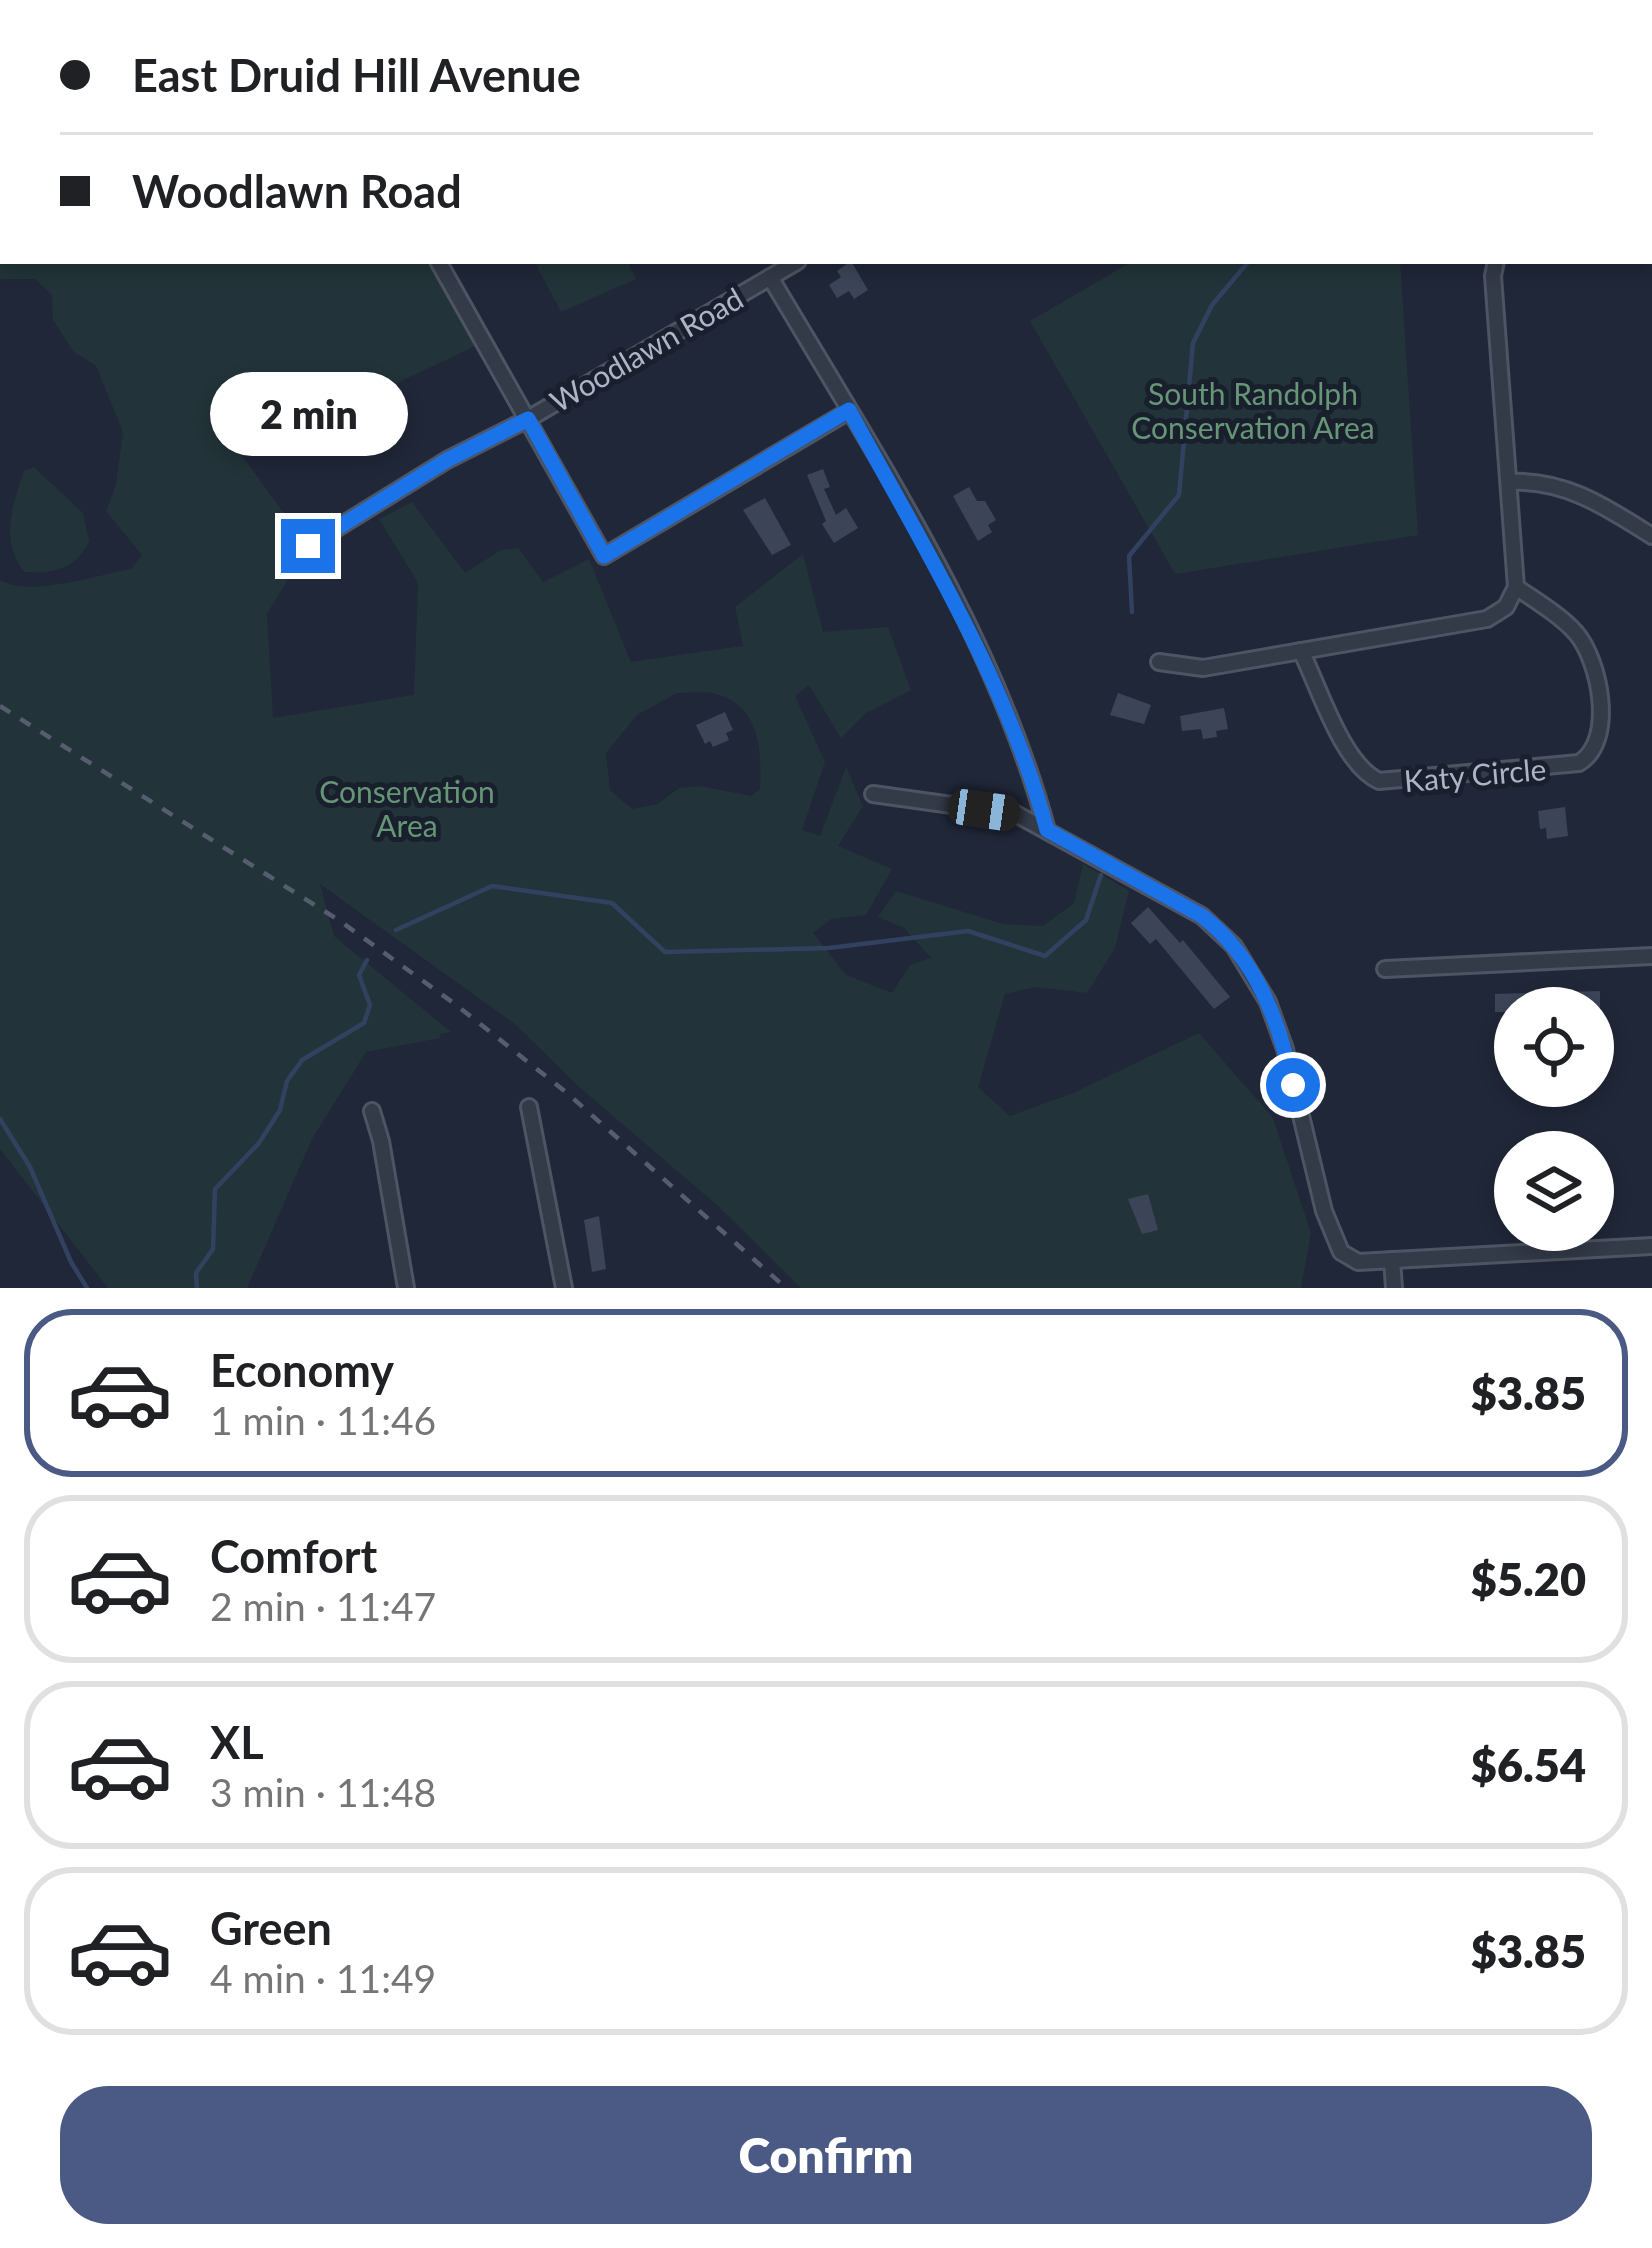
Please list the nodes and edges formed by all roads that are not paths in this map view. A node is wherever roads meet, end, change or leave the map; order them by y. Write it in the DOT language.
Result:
graph roads {
  1 [pos="439,264"];
  2 [pos="1495,264"];
  3 [pos="769,271"];
  4 [pos="849,410"];
  5 [pos="528,419"];
  6 [pos="1509,482"];
  7 [pos="1652,536"];
  8 [pos="308,546"];
  9 [pos="1516,587"];
  10 [pos="1301,651"];
  11 [pos="1159,662"];
  12 [pos="873,794"];
  13 [pos="1047,830"];
  14 [pos="1652,956"];
  15 [pos="1385,969"];
  16 [pos="530,1107"];
  17 [pos="372,1111"];
  18 [pos="1652,1246"];
  19 [pos="1392,1260"];
  20 [pos="406,1288"];
  21 [pos="564,1288"];
  22 [pos="1394,1288"];
  1 -- 5 [label="street"];
  2 -- 6 [label="street"];
  3 -- 4 [label="street"];
  3 -- 5 [label="street, Woodlawn Road"];
  4 -- 5 [label="street"];
  4 -- 13 [label="street"];
  5 -- 8 [label="street, Woodlawn Road"];
  6 -- 7 [label="street"];
  6 -- 9 [label="street"];
  9 -- 10 [label="street"];
  9 -- 10 [label="street, Katy Circle"];
  10 -- 11 [label="street"];
  12 -- 13 [label="street"];
  13 -- 19 [label="street"];
  14 -- 15 [label="street"];
  16 -- 21 [label="street"];
  17 -- 20 [label="street"];
  18 -- 19 [label="street"];
  19 -- 22 [label="street"];
}
